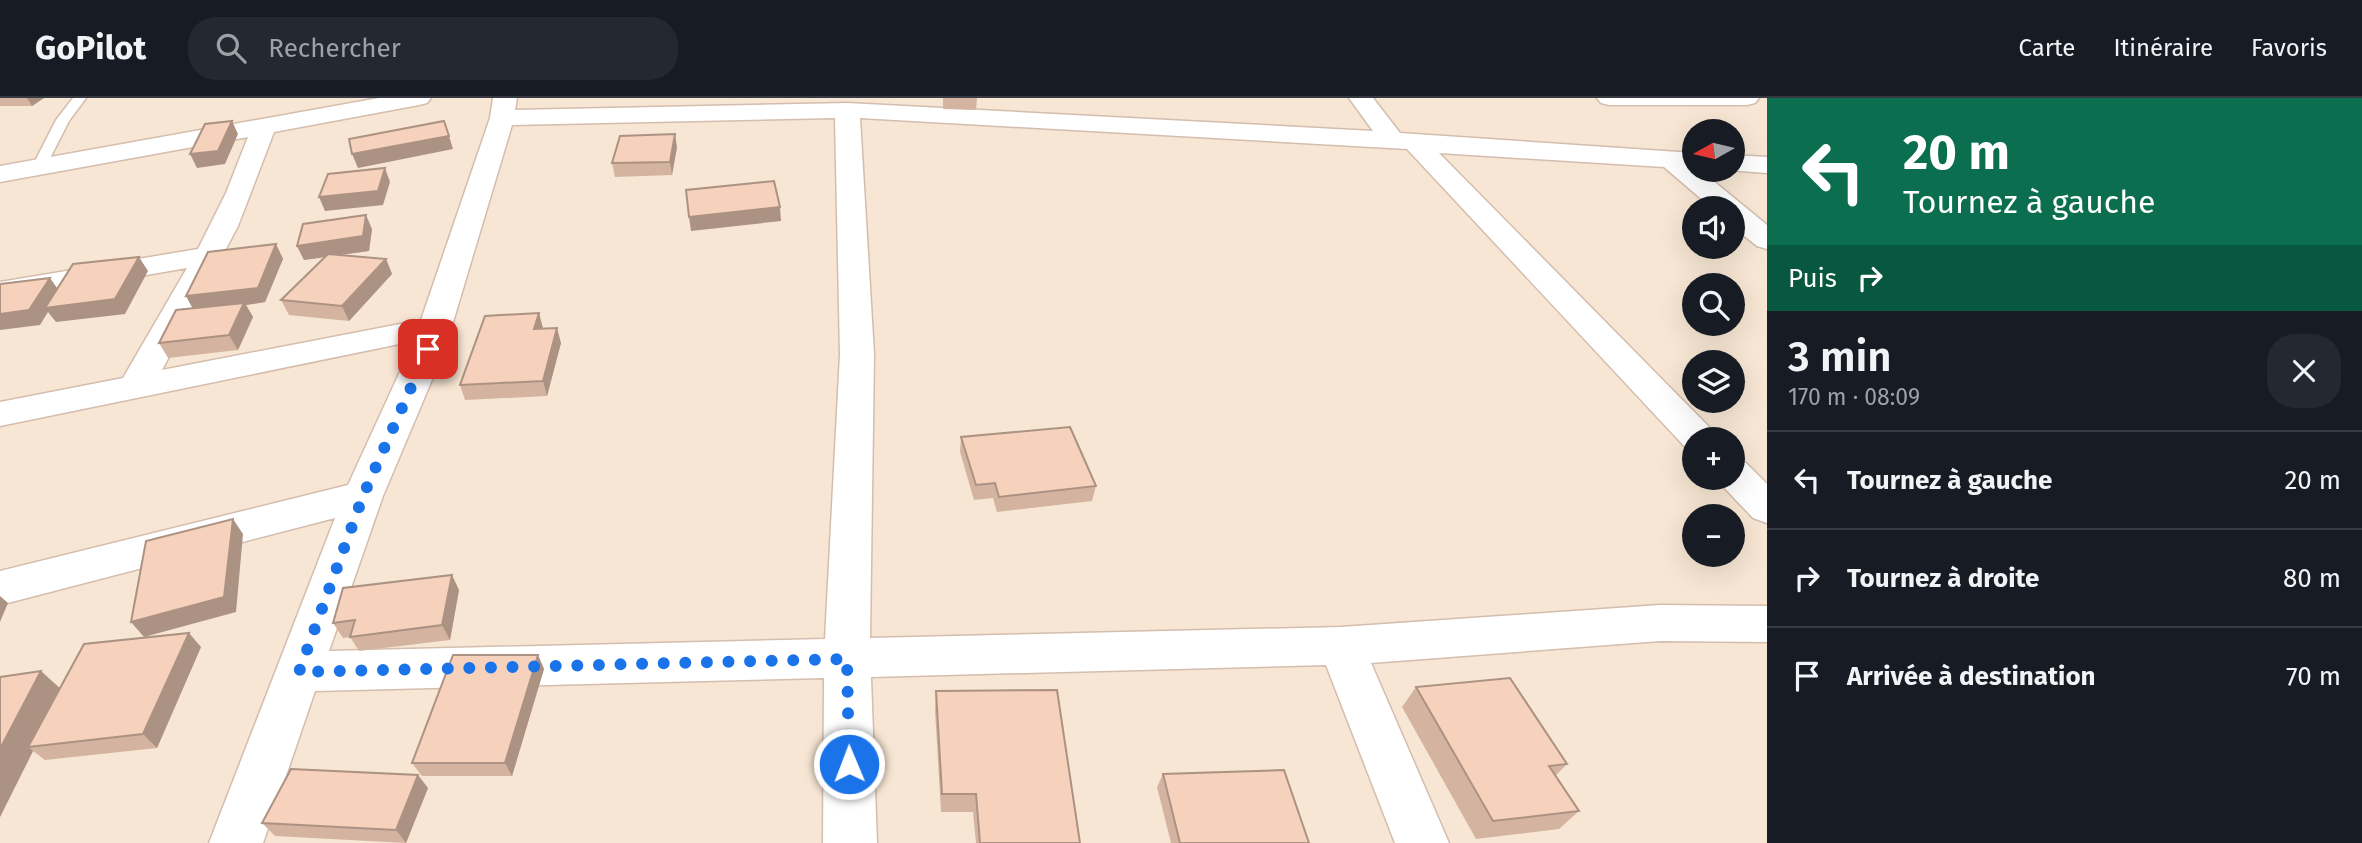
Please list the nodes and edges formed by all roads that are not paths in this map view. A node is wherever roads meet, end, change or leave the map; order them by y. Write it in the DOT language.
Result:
graph roads {
  1 [pos="80,98"];
  2 [pos="419,98"];
  3 [pos="1361,98"];
  4 [pos="1747,98"];
  5 [pos="1762,98"];
  6 [pos="1609,99"];
  7 [pos="1767,100"];
  8 [pos="504,108"];
  9 [pos="848,110"];
  10 [pos="264,125"];
  11 [pos="1403,141"];
  12 [pos="1682,161"];
  13 [pos="1745,164"];
  14 [pos="40,165"];
  15 [pos="1767,165"];
  16 [pos="0,174"];
  17 [pos="1704,182"];
  18 [pos="1717,196"];
  19 [pos="1745,222"];
  20 [pos="1767,240"];
  21 [pos="206,256"];
  22 [pos="2,291"];
  23 [pos="435,327"];
  24 [pos="135,387"];
  25 [pos="0,414"];
  26 [pos="1687,427"];
  27 [pos="1745,486"];
  28 [pos="363,496"];
  29 [pos="1767,508"];
  30 [pos="0,588"];
  31 [pos="1767,624"];
  32 [pos="1341,646"];
  33 [pos="847,659"];
  34 [pos="299,672"];
  35 [pos="236,843"];
  36 [pos="850,843"];
  37 [pos="1422,843"];
  1 -- 14 [label="lane"];
  2 -- 10 [label="street"];
  3 -- 11 [label="street"];
  4 -- 6 [label="street"];
  5 -- 7 [label="street"];
  8 -- 9 [label="street"];
  8 -- 23 [label="street"];
  9 -- 11 [label="street"];
  9 -- 33 [label="street"];
  10 -- 14 [label="street"];
  10 -- 21 [label="street"];
  11 -- 12 [label="street"];
  11 -- 26 [label="street"];
  13 -- 15 [label="street"];
  14 -- 16 [label="street"];
  17 -- 18 [label="street"];
  19 -- 20 [label="street"];
  21 -- 22 [label="street"];
  21 -- 24 [label="street"];
  23 -- 24 [label="street"];
  23 -- 28 [label="street"];
  24 -- 25 [label="street"];
  27 -- 29 [label="street"];
  28 -- 30 [label="street"];
  28 -- 34 [label="street"];
  31 -- 32 [label="street"];
  32 -- 33 [label="street"];
  32 -- 37 [label="street"];
  33 -- 34 [label="street"];
  33 -- 36 [label="street"];
  34 -- 35 [label="street"];
}
